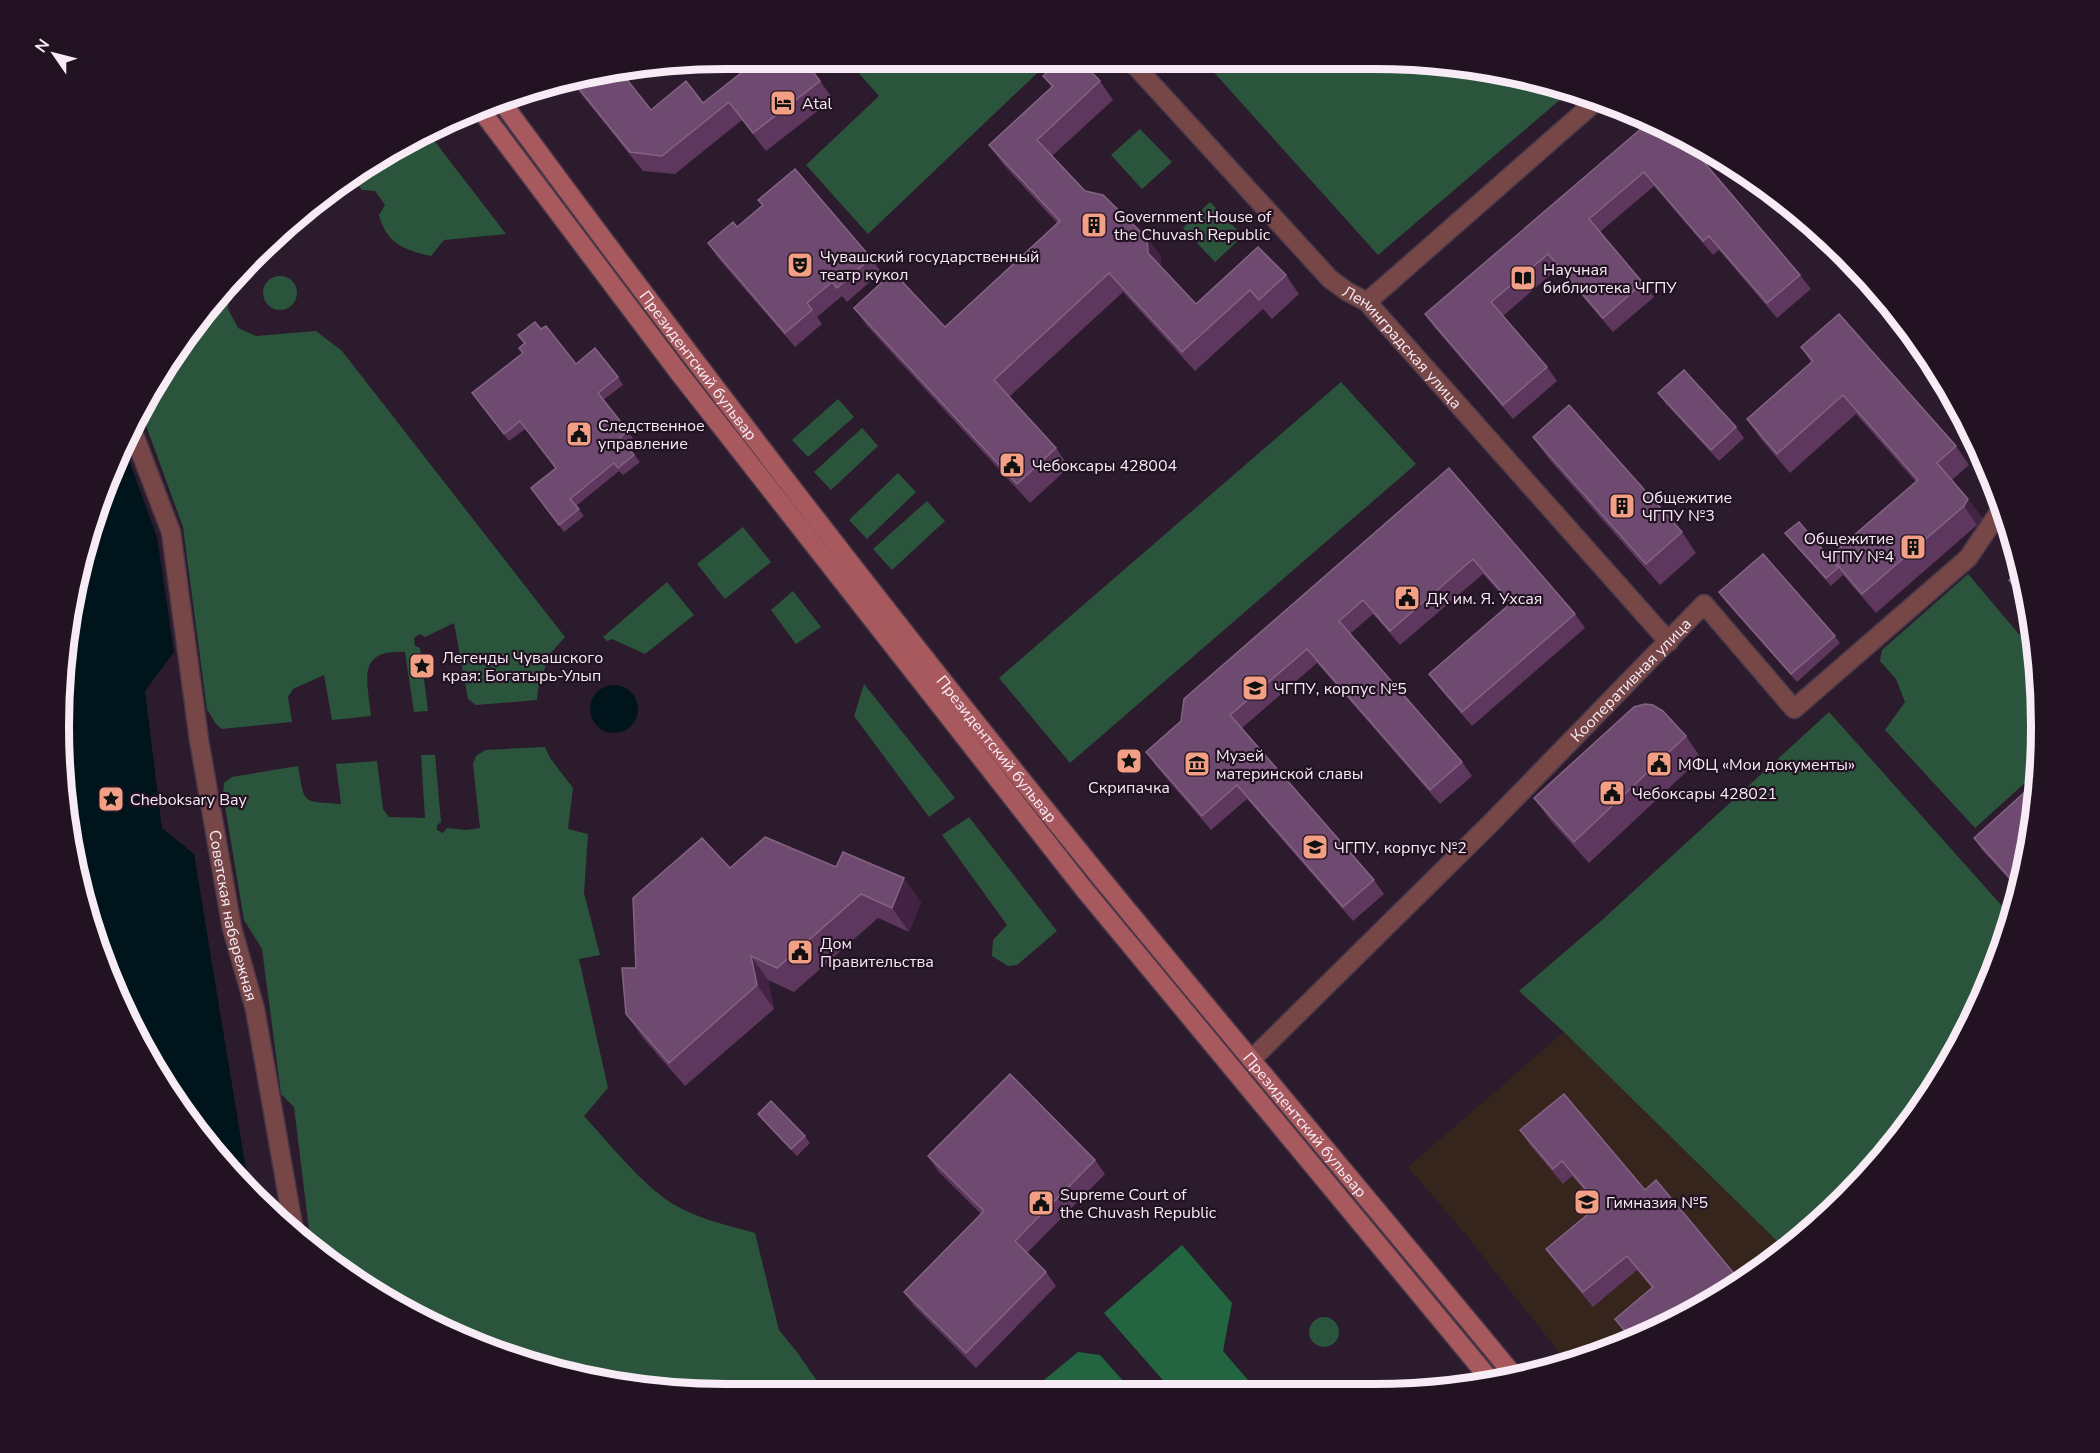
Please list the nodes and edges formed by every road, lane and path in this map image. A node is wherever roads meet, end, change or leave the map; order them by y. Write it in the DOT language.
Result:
graph roads {
  1 [pos="1139,69"];
  2 [pos="1590,106"];
  3 [pos="506,107"];
  4 [pos="485,115"];
  5 [pos="587,218"];
  6 [pos="569,229"];
  7 [pos="632,279"];
  8 [pos="616,291"];
  9 [pos="1367,302"];
  10 [pos="136,439"];
  11 [pos="771,458"];
  12 [pos="755,470"];
  13 [pos="1996,516"];
  14 [pos="904,630"];
  15 [pos="1669,642"];
  16 [pos="889,643"];
  17 [pos="1114,893"];
  18 [pos="1099,907"];
  19 [pos="1252,1059"];
  20 [pos="1237,1072"];
  21 [pos="1317,1137"];
  22 [pos="1302,1150"];
  23 [pos="292,1220"];
  24 [pos="1508,1370"];
  25 [pos="1485,1374"];
  1 -- 9 [label="street, Ленинградская улица"];
  2 -- 9 [label="street"];
  3 -- 5 [label="main road, Президентский бульвар"];
  4 -- 6 [label="main road, Президентский бульвар"];
  5 -- 6 [label="main road"];
  5 -- 7 [label="main road, Президентский бульвар"];
  6 -- 8 [label="main road, Президентский бульвар"];
  7 -- 8 [label="main road"];
  7 -- 11 [label="main road, Президентский бульвар"];
  8 -- 12 [label="main road, Президентский бульвар"];
  9 -- 15 [label="street, Ленинградская улица"];
  10 -- 23 [label="street, Советская набережная"];
  11 -- 12 [label="main road"];
  11 -- 14 [label="main road, Президентский бульвар"];
  12 -- 16 [label="main road, Президентский бульвар"];
  13 -- 15 [label="street, Кооперативная улица"];
  14 -- 16 [label="main road"];
  14 -- 17 [label="main road, Президентский бульвар"];
  15 -- 19 [label="street, Кооперативная улица"];
  16 -- 18 [label="main road, Президентский бульвар"];
  17 -- 18 [label="main road"];
  17 -- 19 [label="main road, Президентский бульвар"];
  18 -- 20 [label="main road, Президентский бульвар"];
  19 -- 20 [label="main road"];
  19 -- 21 [label="main road, Президентский бульвар"];
  20 -- 22 [label="main road, Президентский бульвар"];
  21 -- 22 [label="main road"];
  21 -- 24 [label="main road, Президентский бульвар"];
  22 -- 25 [label="main road, Президентский бульвар"];
}
